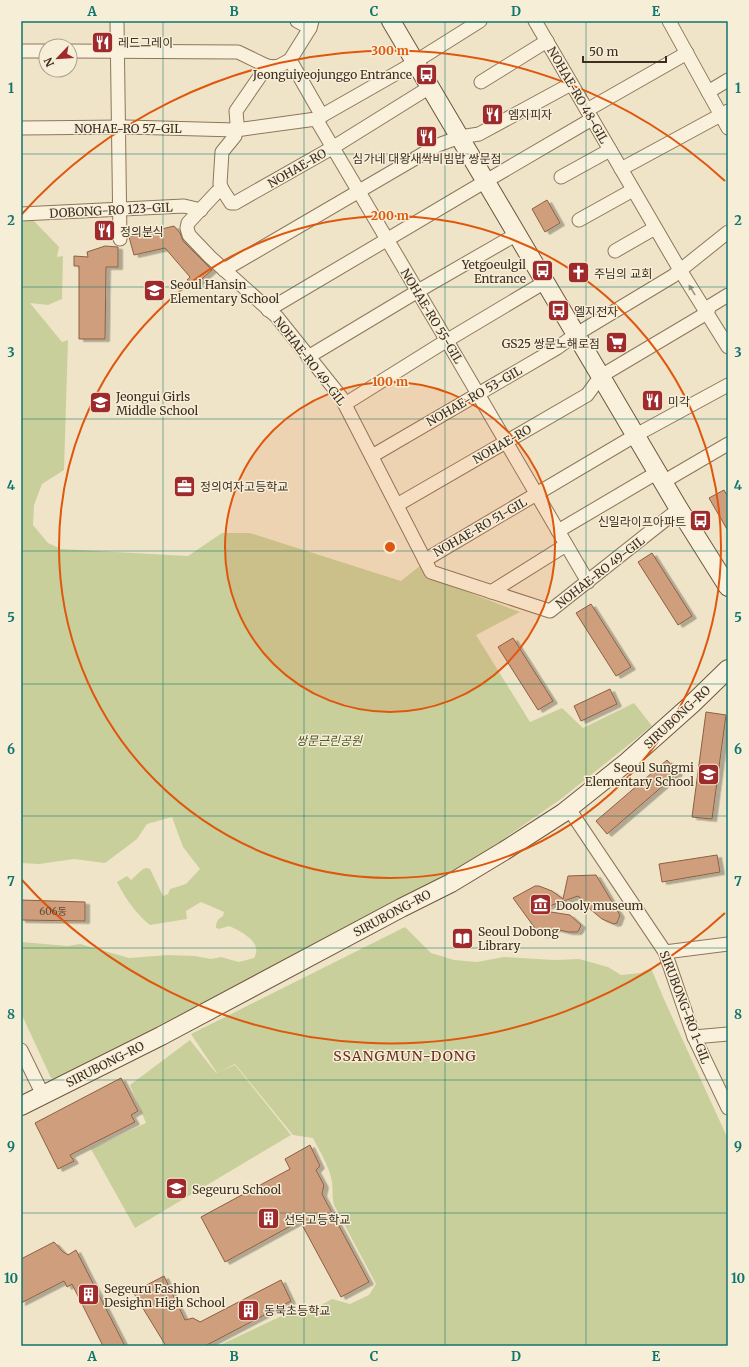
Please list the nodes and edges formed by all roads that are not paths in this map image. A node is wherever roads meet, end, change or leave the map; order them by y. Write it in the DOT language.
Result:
graph roads {
  1 [pos="117,21"];
  2 [pos="297,21"];
  3 [pos="391,21"];
  4 [pos="480,21"];
  5 [pos="535,21"];
  6 [pos="669,21"];
  7 [pos="311,25"];
  8 [pos="547,41"];
  9 [pos="21,51"];
  10 [pos="38,51"];
  11 [pos="78,51"];
  12 [pos="117,51"];
  13 [pos="687,53"];
  14 [pos="290,60"];
  15 [pos="415,61"];
  16 [pos="268,66"];
  17 [pos="728,80"];
  18 [pos="481,82"];
  19 [pos="572,84"];
  20 [pos="430,87"];
  21 [pos="708,92"];
  22 [pos="724,113"];
  23 [pos="589,115"];
  24 [pos="319,118"];
  25 [pos="118,127"];
  26 [pos="21,128"];
  27 [pos="728,128"];
  28 [pos="236,130"];
  29 [pos="460,137"];
  30 [pos="332,148"];
  31 [pos="610,150"];
  32 [pos="621,169"];
  33 [pos="561,177"];
  34 [pos="486,180"];
  35 [pos="222,189"];
  36 [pos="633,190"];
  37 [pos="358,191"];
  38 [pos="119,210"];
  39 [pos="201,210"];
  40 [pos="21,214"];
  41 [pos="579,220"];
  42 [pos="655,228"];
  43 [pos="728,232"];
  44 [pos="517,234"];
  45 [pos="120,239"];
  46 [pos="386,239"];
  47 [pos="614,251"];
  48 [pos="224,270"];
  49 [pos="680,270"];
  50 [pos="545,282"];
  51 [pos="418,291"];
  52 [pos="728,296"];
  53 [pos="268,310"];
  54 [pos="707,313"];
  55 [pos="724,332"];
  56 [pos="575,335"];
  57 [pos="447,340"];
  58 [pos="728,347"];
  59 [pos="308,357"];
  60 [pos="601,376"];
  61 [pos="728,385"];
  62 [pos="478,394"];
  63 [pos="345,404"];
  64 [pos="636,435"];
  65 [pos="506,442"];
  66 [pos="728,444"];
  67 [pos="372,456"];
  68 [pos="660,477"];
  69 [pos="536,494"];
  70 [pos="397,505"];
  71 [pos="679,509"];
  72 [pos="558,531"];
  73 [pos="566,545"];
  74 [pos="425,560"];
  75 [pos="588,582"];
  76 [pos="728,587"];
  77 [pos="491,592"];
  78 [pos="728,669"];
  79 [pos="569,809"];
  80 [pos="728,944"];
  81 [pos="665,952"];
  82 [pos="728,1034"];
  83 [pos="694,1037"];
  84 [pos="21,1050"];
  85 [pos="43,1095"];
  86 [pos="21,1106"];
  87 [pos="728,1108"];
  1 -- 12 [label="street"];
  2 -- 7 [label="street"];
  3 -- 15 [label="street"];
  4 -- 15 [label="street"];
  5 -- 8 [label="street, NOHAE-RO 48-GIL"];
  6 -- 13 [label="street"];
  7 -- 14 [label="street"];
  8 -- 18 [label="street, NOHAE-RO 48-GIL"];
  8 -- 19 [label="street, NOHAE-RO 48-GIL"];
  9 -- 10 [label="street"];
  11 -- 12 [label="street"];
  12 -- 16 [label="street"];
  12 -- 25 [label="street"];
  13 -- 21 [label="street"];
  13 -- 23 [label="street"];
  14 -- 16 [label="street"];
  14 -- 24 [label="street, NOHAE-RO 55-GIL"];
  15 -- 20 [label="street"];
  15 -- 24 [label="street, NOHAE-RO 57-GIL"];
  16 -- 28 [label="street"];
  17 -- 21 [label="street"];
  19 -- 23 [label="street, NOHAE-RO 48-GIL"];
  19 -- 29 [label="street"];
  20 -- 29 [label="street"];
  20 -- 30 [label="street, NOHAE-RO"];
  21 -- 22 [label="street"];
  22 -- 27 [label="street"];
  22 -- 32 [label="street"];
  23 -- 31 [label="street, NOHAE-RO 48-GIL"];
  23 -- 34 [label="street"];
  24 -- 28 [label="street, NOHAE-RO 57-GIL"];
  24 -- 30 [label="street, NOHAE-RO 55-GIL"];
  25 -- 26 [label="street, NOHAE-RO 57-GIL"];
  25 -- 28 [label="street, NOHAE-RO 57-GIL"];
  25 -- 38 [label="street"];
  28 -- 35 [label="street"];
  29 -- 34 [label="street"];
  29 -- 37 [label="street"];
  30 -- 35 [label="street, NOHAE-RO"];
  30 -- 37 [label="street, NOHAE-RO 55-GIL"];
  31 -- 32 [label="street, NOHAE-RO 48-GIL"];
  31 -- 33 [label="street, NOHAE-RO 48-GIL"];
  32 -- 36 [label="street, NOHAE-RO 48-GIL"];
  34 -- 44 [label="street"];
  34 -- 46 [label="street"];
  35 -- 39 [label="street, NOHAE-RO 49-GIL"];
  36 -- 41 [label="street"];
  36 -- 42 [label="street, NOHAE-RO 48-GIL"];
  37 -- 46 [label="street, NOHAE-RO 55-GIL"];
  37 -- 48 [label="street"];
  38 -- 39 [label="street, DOBONG-RO 123-GIL"];
  38 -- 40 [label="street, DOBONG-RO 123-GIL"];
  38 -- 45 [label="street"];
  39 -- 48 [label="street, NOHAE-RO 49-GIL"];
  42 -- 47 [label="street"];
  42 -- 49 [label="street, NOHAE-RO 48-GIL"];
  43 -- 49 [label="street, NOHAE-RO 53-GIL"];
  44 -- 50 [label="street"];
  44 -- 51 [label="street"];
  46 -- 51 [label="street, NOHAE-RO 55-GIL"];
  46 -- 53 [label="street"];
  48 -- 53 [label="street, NOHAE-RO 49-GIL"];
  54 -- 49 [label="street, NOHAE-RO 48-GIL, one-way"];
  49 -- 56 [label="street, NOHAE-RO 53-GIL"];
  50 -- 56 [label="street"];
  50 -- 57 [label="street"];
  51 -- 57 [label="street, NOHAE-RO 55-GIL"];
  51 -- 59 [label="street"];
  52 -- 54 [label="street"];
  53 -- 59 [label="street, NOHAE-RO 49-GIL"];
  54 -- 55 [label="street, NOHAE-RO 48-GIL"];
  54 -- 60 [label="street, NOHAE-RO"];
  55 -- 58 [label="street, NOHAE-RO 48-GIL"];
  56 -- 60 [label="street"];
  56 -- 62 [label="street, NOHAE-RO 53-GIL"];
  57 -- 62 [label="street, NOHAE-RO 55-GIL"];
  57 -- 63 [label="street"];
  59 -- 63 [label="street, NOHAE-RO 49-GIL"];
  60 -- 64 [label="street"];
  60 -- 65 [label="street, NOHAE-RO"];
  61 -- 64 [label="street"];
  62 -- 65 [label="street, NOHAE-RO 51-GIL"];
  62 -- 67 [label="street, NOHAE-RO 53-GIL"];
  63 -- 67 [label="street, NOHAE-RO 49-GIL"];
  64 -- 68 [label="street"];
  64 -- 69 [label="street, NOHAE-RO 51-GIL"];
  65 -- 69 [label="street, NOHAE-RO 51-GIL"];
  65 -- 70 [label="street, NOHAE-RO"];
  66 -- 68 [label="street"];
  67 -- 70 [label="street, NOHAE-RO 49-GIL"];
  68 -- 71 [label="street"];
  68 -- 72 [label="street"];
  69 -- 72 [label="street, NOHAE-RO 51-GIL"];
  69 -- 74 [label="street, NOHAE-RO 51-GIL"];
  70 -- 74 [label="street, NOHAE-RO 49-GIL"];
  71 -- 75 [label="street, NOHAE-RO 49-GIL"];
  71 -- 76 [label="street"];
  72 -- 73 [label="street, NOHAE-RO 51-GIL"];
  73 -- 75 [label="street, NOHAE-RO 51-GIL"];
  73 -- 77 [label="street"];
  74 -- 77 [label="street, NOHAE-RO 49-GIL"];
  75 -- 77 [label="street, NOHAE-RO 49-GIL"];
  78 -- 79 [label="street, SIRUBONG-RO"];
  79 -- 81 [label="street, SIRUBONG-RO 1-GIL"];
  79 -- 85 [label="street, SIRUBONG-RO"];
  80 -- 81 [label="street"];
  81 -- 83 [label="street, SIRUBONG-RO 1-GIL"];
  82 -- 83 [label="street"];
  83 -- 87 [label="street, SIRUBONG-RO 1-GIL"];
  84 -- 85 [label="street"];
  85 -- 86 [label="street, SIRUBONG-RO"];
}
